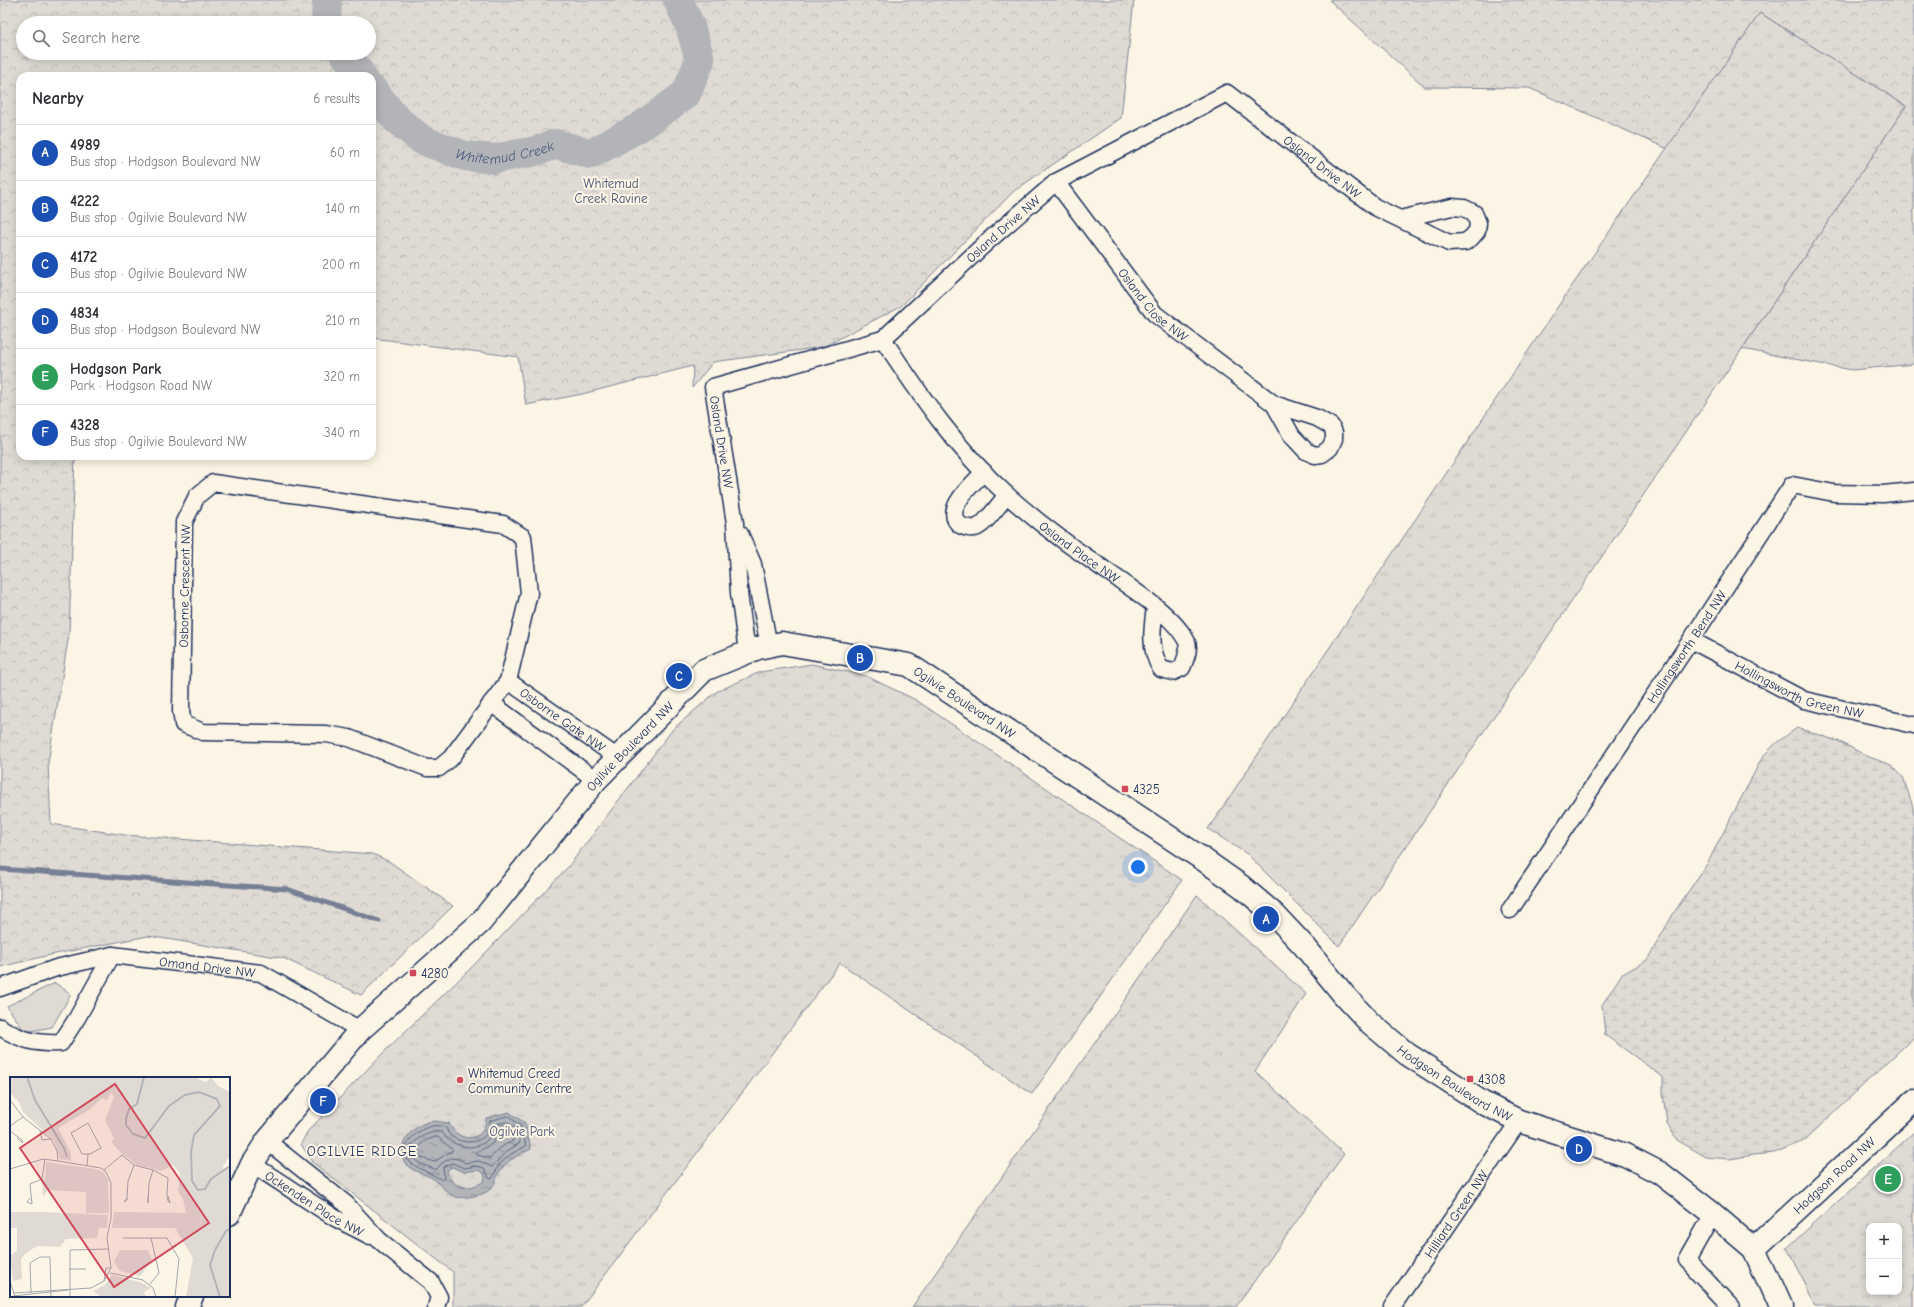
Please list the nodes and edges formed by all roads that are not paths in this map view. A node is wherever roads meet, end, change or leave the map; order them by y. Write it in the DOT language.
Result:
graph roads {
  1 [pos="1056,182"];
  2 [pos="1400,219"];
  3 [pos="883,339"];
  4 [pos="1274,404"];
  5 [pos="984,472"];
  6 [pos="1914,491"];
  7 [pos="1007,495"];
  8 [pos="735,523"];
  9 [pos="1155,607"];
  10 [pos="1691,640"];
  11 [pos="769,646"];
  12 [pos="747,652"];
  13 [pos="508,681"];
  14 [pos="491,703"];
  15 [pos="1914,726"];
  16 [pos="618,758"];
  17 [pos="596,780"];
  18 [pos="1241,886"];
  19 [pos="1510,910"];
  20 [pos="112,955"];
  21 [pos="0,988"];
  22 [pos="0,1026"];
  23 [pos="360,1030"];
  24 [pos="1914,1101"];
  25 [pos="1519,1120"];
  26 [pos="267,1141"];
  27 [pos="252,1164"];
  28 [pos="230,1212"];
  29 [pos="1713,1214"];
  30 [pos="378,1240"];
  31 [pos="1754,1249"];
  32 [pos="192,1297"];
  33 [pos="187,1307"];
  34 [pos="436,1307"];
  35 [pos="1392,1307"];
  36 [pos="1731,1307"];
  37 [pos="1780,1307"];
  1 -- 2 [label="street, Osland Drive NW"];
  1 -- 3 [label="street, Osland Drive NW"];
  1 -- 4 [label="street, Osland Close NW"];
  3 -- 5 [label="street, Osland Place NW"];
  3 -- 8 [label="street, Osland Drive NW"];
  5 -- 7 [label="street, Osland Place NW"];
  5 -- 7 [label="street"];
  6 -- 10 [label="street, Hollingsworth Bend NW"];
  7 -- 9 [label="street, Osland Place NW"];
  8 -- 11 [label="street, Osland Drive NW"];
  8 -- 12 [label="street, Osland Drive NW"];
  10 -- 15 [label="street, Hollingsworth Green NW"];
  10 -- 19 [label="street, Hollingsworth Bend NW"];
  11 -- 12 [label="street, Ogilvie Boulevard NW"];
  11 -- 18 [label="street, Ogilvie Boulevard NW"];
  12 -- 16 [label="street, Ogilvie Boulevard NW"];
  13 -- 14 [label="street, Osborne Crescent NW"];
  13 -- 14 [label="street, Osborne Crescent NW"];
  13 -- 16 [label="street, Osborne Gate NW"];
  14 -- 17 [label="street"];
  16 -- 17 [label="street, Ogilvie Boulevard NW"];
  17 -- 23 [label="street, Ogilvie Boulevard NW"];
  18 -- 25 [label="street, Hodgson Boulevard NW"];
  20 -- 21 [label="street, Omand Drive NW"];
  20 -- 22 [label="street"];
  20 -- 23 [label="street, Omand Drive NW"];
  23 -- 26 [label="street, Ogilvie Boulevard NW"];
  24 -- 31 [label="street, Hodgson Road NW"];
  25 -- 29 [label="street, Hodgson Boulevard NW"];
  25 -- 35 [label="street, Hilliard Green NW"];
  26 -- 27 [label="street, Ogilvie Boulevard NW"];
  26 -- 30 [label="street, Ockenden Place NW"];
  27 -- 28 [label="street, Ogilvie Boulevard NW"];
  27 -- 30 [label="street, Ockenden Place NW"];
  29 -- 31 [label="street, Hodgson Boulevard NW"];
  29 -- 36 [label="street"];
  30 -- 34 [label="street, Ockenden Place NW"];
  31 -- 37 [label="street, Hodgson Boulevard NW"];
  32 -- 33 [label="street"];
}
